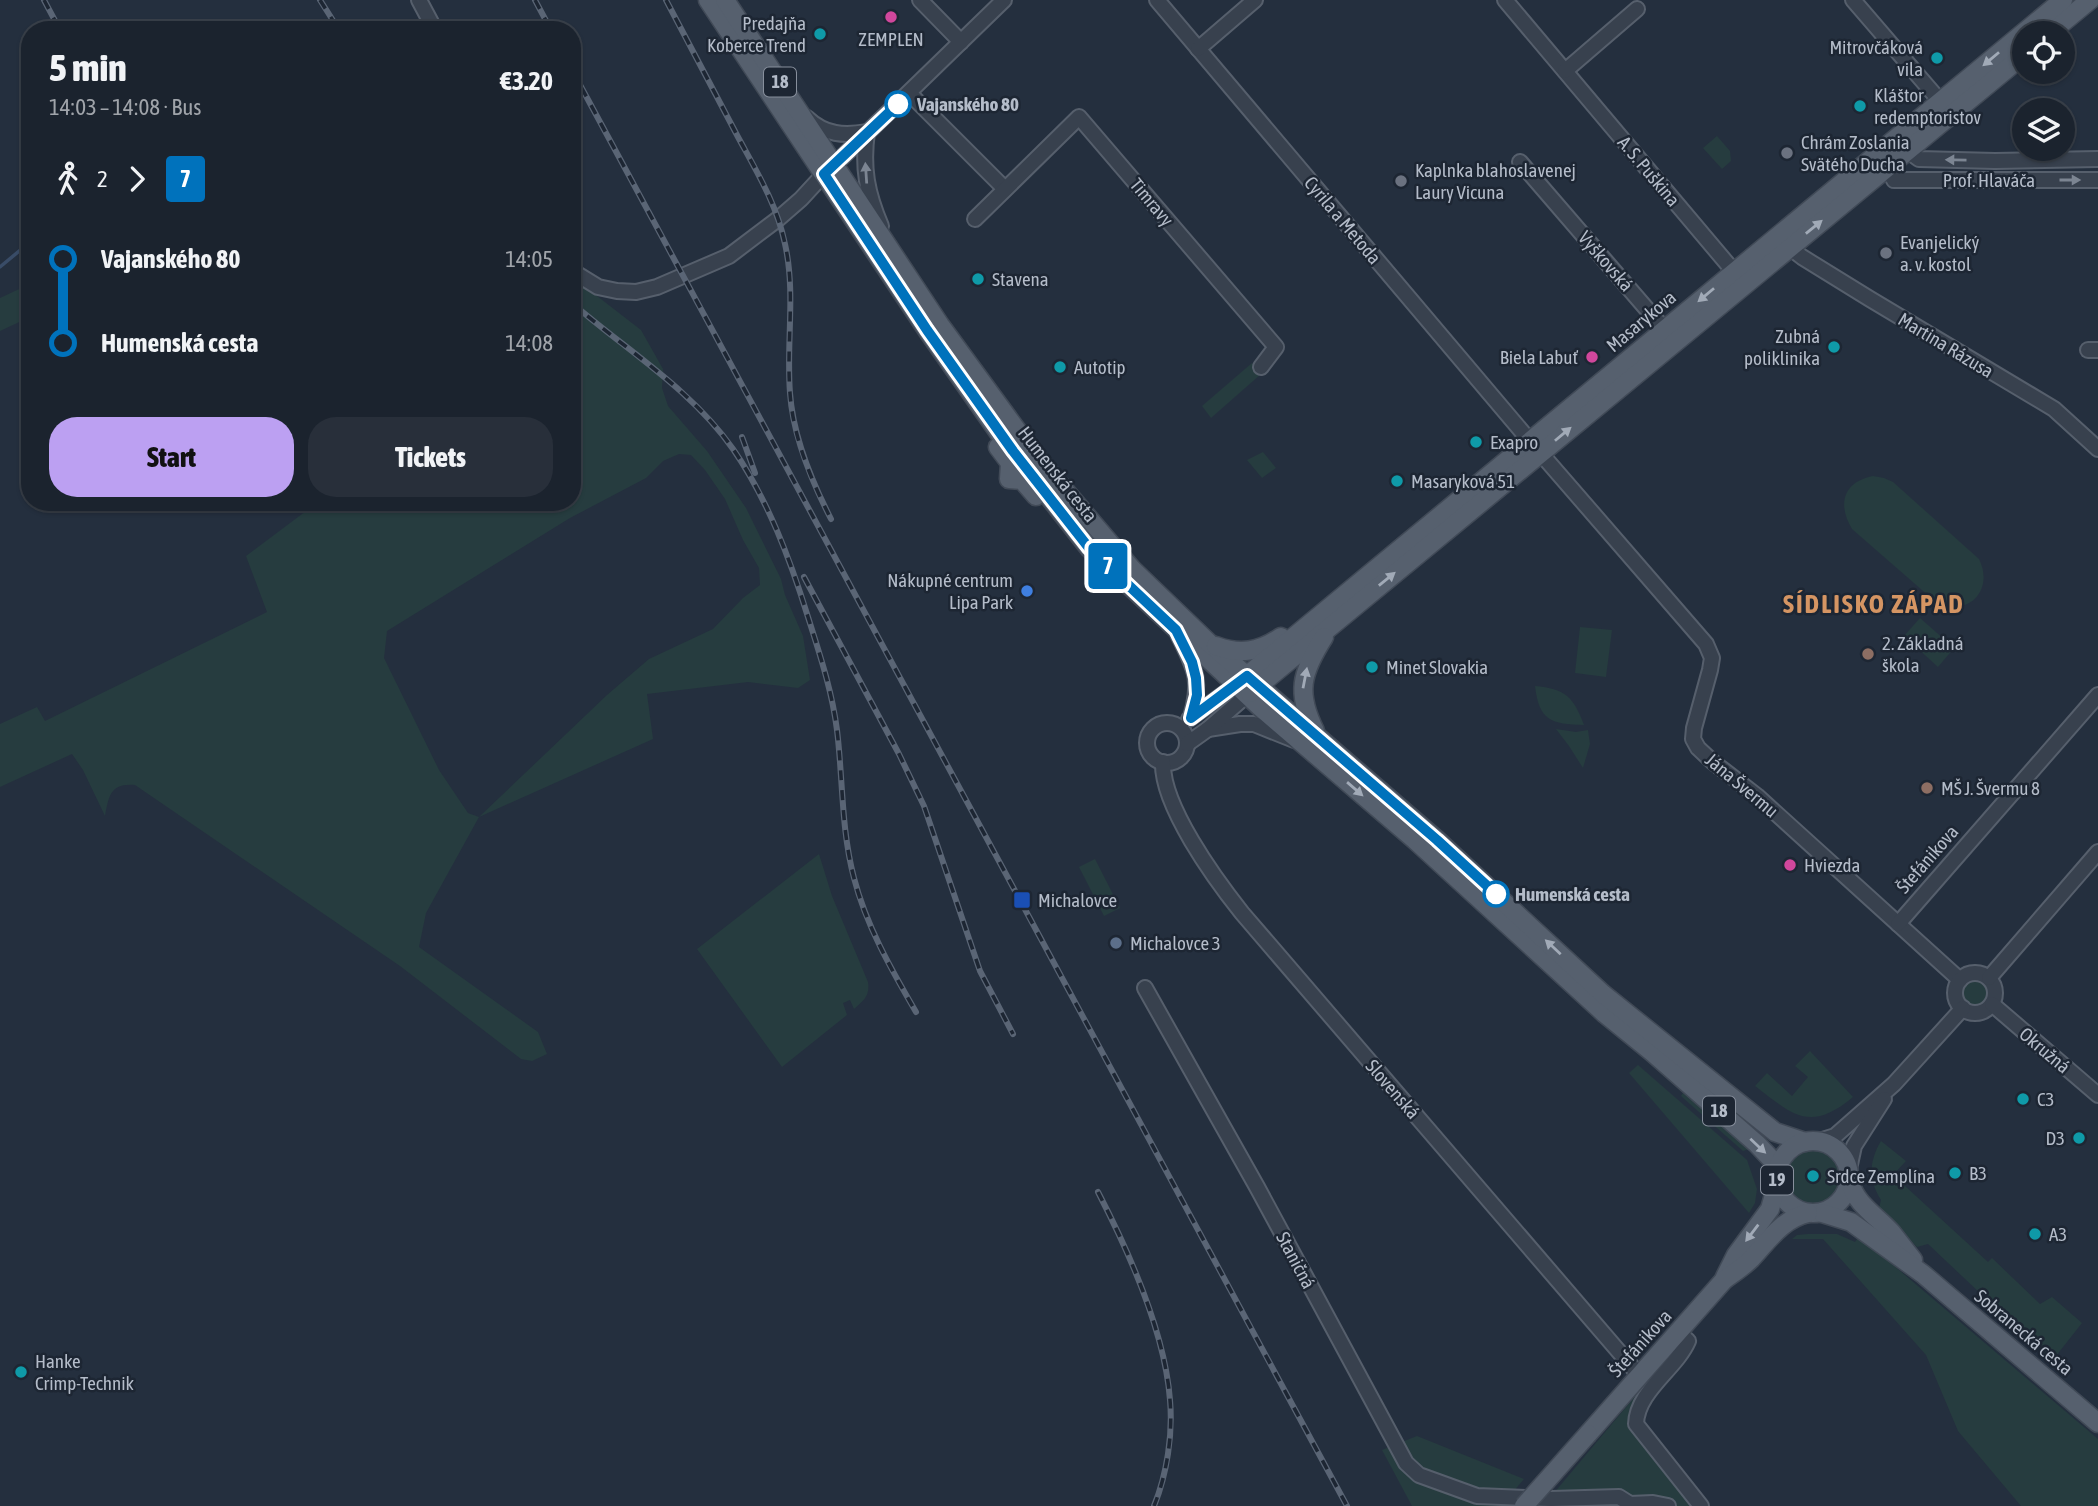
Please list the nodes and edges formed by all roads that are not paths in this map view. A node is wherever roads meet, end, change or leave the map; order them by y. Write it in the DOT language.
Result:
graph roads {
  1 [pos="419,0"];
  2 [pos="708,0"];
  3 [pos="725,0"];
  4 [pos="920,0"];
  5 [pos="1004,0"];
  6 [pos="1157,0"];
  7 [pos="1255,0"];
  8 [pos="1505,0"];
  9 [pos="1853,0"];
  10 [pos="2063,0"];
  11 [pos="2090,0"];
  12 [pos="1637,9"];
  13 [pos="430,21"];
  14 [pos="2065,21"];
  15 [pos="961,42"];
  16 [pos="1198,49"];
  17 [pos="2012,63"];
  18 [pos="1565,71"];
  19 [pos="909,93"];
  20 [pos="792,102"];
  21 [pos="1946,108"];
  22 [pos="867,132"];
  23 [pos="1889,145"];
  24 [pos="1908,151"];
  25 [pos="2098,159"];
  26 [pos="1995,161"];
  27 [pos="1520,162"];
  28 [pos="829,170"];
  29 [pos="1891,174"];
  30 [pos="1994,180"];
  31 [pos="2098,180"];
  32 [pos="1004,188"];
  33 [pos="975,219"];
  34 [pos="1783,241"];
  35 [pos="895,257"];
  36 [pos="581,277"];
  37 [pos="1739,278"];
  38 [pos="1664,329"];
  39 [pos="1632,366"];
  40 [pos="1261,367"];
  41 [pos="1535,446"];
  42 [pos="2098,449"];
  43 [pos="1314,618"];
  44 [pos="1334,622"];
  45 [pos="1176,630"];
  46 [pos="1209,643"];
  47 [pos="1247,685"];
  48 [pos="2098,695"];
  49 [pos="1191,718"];
  50 [pos="1177,725"];
  51 [pos="1208,729"];
  52 [pos="1311,741"];
  53 [pos="1187,744"];
  54 [pos="1163,762"];
  55 [pos="2032,770"];
  56 [pos="2044,780"];
  57 [pos="1988,820"];
  58 [pos="2000,831"];
  59 [pos="1966,846"];
  60 [pos="2098,852"];
  61 [pos="1979,856"];
  62 [pos="1948,867"];
  63 [pos="1961,877"];
  64 [pos="1898,923"];
  65 [pos="1989,978"];
  66 [pos="1960,980"];
  67 [pos="1145,988"];
  68 [pos="1992,1004"];
  69 [pos="1963,1008"];
  70 [pos="1894,1084"];
  71 [pos="2098,1095"];
  72 [pos="1812,1142"];
  73 [pos="1849,1175"];
  74 [pos="1777,1180"];
  75 [pos="1815,1213"];
  76 [pos="1923,1274"];
  77 [pos="1724,1280"];
  78 [pos="1678,1332"];
  79 [pos="1639,1376"];
  80 [pos="2098,1423"];
  81 [pos="1483,1501"];
  82 [pos="1629,1505"];
  83 [pos="1524,1506"];
  84 [pos="1668,1506"];
  85 [pos="1701,1506"];
  1 -- 13 [label="street"];
  2 -- 28 [label="main road, Humenská cesta / 18"];
  3 -- 20 [label="main road, Humenská cesta / 18"];
  4 -- 15 [label="street"];
  5 -- 15 [label="street"];
  6 -- 16 [label="street, Cyrila a Metoda"];
  7 -- 16 [label="street"];
  8 -- 18 [label="street, A. S. Puškina"];
  9 -- 21 [label="street"];
  10 -- 21 [label="main road, Masarykova, one-way"];
  11 -- 14 [label="main road"];
  12 -- 18 [label="street"];
  15 -- 19 [label="street"];
  16 -- 41 [label="street, Cyrila a Metoda"];
  17 -- 21 [label="main road, Masarykova"];
  18 -- 37 [label="street, A. S. Puškina"];
  19 -- 22 [label="street"];
  19 -- 32 [label="street"];
  20 -- 22 [label="street"];
  20 -- 28 [label="main road, Humenská cesta / 18"];
  21 -- 23 [label="main road, Masarykova"];
  21 -- 24 [label="main road, Masarykova"];
  22 -- 28 [label="street"];
  35 -- 22 [label="street, one-way"];
  23 -- 24 [label="street, Prof. Hlaváča"];
  23 -- 29 [label="street"];
  23 -- 34 [label="main road, Masarykova"];
  26 -- 24 [label="street, Prof. Hlaváča, one-way"];
  24 -- 29 [label="main road, Masarykova"];
  25 -- 26 [label="street, Prof. Hlaváča"];
  26 -- 30 [label="street"];
  27 -- 38 [label="street, Vyškovská"];
  28 -- 35 [label="main road, Humenská cesta / 18"];
  28 -- 36 [label="street"];
  28 -- 45 [label="main road, Humenská cesta / 18"];
  29 -- 30 [label="street, Prof. Hlaváča"];
  34 -- 29 [label="main road, Masarykova, one-way"];
  30 -- 31 [label="street, Prof. Hlaváča, one-way"];
  32 -- 33 [label="street, Timravy"];
  32 -- 40 [label="street, Timravy"];
  34 -- 37 [label="main road, Masarykova"];
  34 -- 42 [label="street, Martina Rázusa"];
  35 -- 46 [label="main road, Humenská cesta / 18"];
  37 -- 38 [label="main road, Masarykova, one-way"];
  37 -- 39 [label="main road, Masarykova"];
  38 -- 39 [label="main road, Masarykova"];
  39 -- 41 [label="main road, Masarykova"];
  41 -- 43 [label="main road, Masarykova"];
  44 -- 41 [label="main road, Masarykova, one-way"];
  41 -- 64 [label="street, Jána Švermu"];
  43 -- 46 [label="main road"];
  43 -- 47 [label="main road, Masarykova"];
  44 -- 47 [label="main road, Masarykova"];
  52 -- 44 [label="main road, one-way"];
  45 -- 47 [label="main road, Humenská cesta / 18"];
  45 -- 49 [label="street"];
  46 -- 47 [label="main road, Humenská cesta / 18"];
  47 -- 49 [label="street"];
  47 -- 51 [label="street"];
  47 -- 52 [label="main road, Humenská cesta / 18"];
  48 -- 55 [label="street, Štefánikova"];
  49 -- 50 [label="street"];
  50 -- 53 [label="street"];
  50 -- 54 [label="street"];
  51 -- 52 [label="street"];
  51 -- 53 [label="street"];
  72 -- 52 [label="main road, Humenská cesta / 18, one-way"];
  52 -- 74 [label="main road, Humenská cesta / 18, one-way"];
  53 -- 54 [label="street"];
  54 -- 79 [label="street, Slovenská"];
  55 -- 56 [label="street"];
  55 -- 57 [label="street, Štefánikova"];
  57 -- 58 [label="street"];
  57 -- 59 [label="street, Štefánikova"];
  59 -- 61 [label="street"];
  59 -- 62 [label="street, Štefánikova"];
  60 -- 65 [label="street"];
  62 -- 63 [label="street"];
  62 -- 64 [label="street, Štefánikova"];
  64 -- 66 [label="street, Jána Švermu"];
  65 -- 66 [label="street"];
  65 -- 68 [label="street"];
  66 -- 69 [label="street"];
  67 -- 81 [label="street, Staničná"];
  68 -- 69 [label="street"];
  68 -- 71 [label="street, Okružná"];
  69 -- 70 [label="street"];
  70 -- 72 [label="street"];
  70 -- 73 [label="street"];
  72 -- 73 [label="main road, 19"];
  72 -- 74 [label="main road, 19"];
  73 -- 75 [label="main road, 19"];
  73 -- 76 [label="main road, Sobranecká cesta / 19"];
  74 -- 75 [label="main road, 19"];
  74 -- 77 [label="main road, 19, one-way"];
  75 -- 76 [label="main road, Sobranecká cesta / 19"];
  75 -- 77 [label="main road, 19"];
  76 -- 80 [label="main road, Sobranecká cesta / 19"];
  77 -- 78 [label="main road, Štefánikova / 19"];
  78 -- 79 [label="main road, Štefánikova / 19"];
  78 -- 85 [label="street"];
  79 -- 83 [label="main road, Štefánikova / 19, bridge"];
  81 -- 82 [label="street, Staničná"];
  82 -- 84 [label="street, Staničná"];
}
